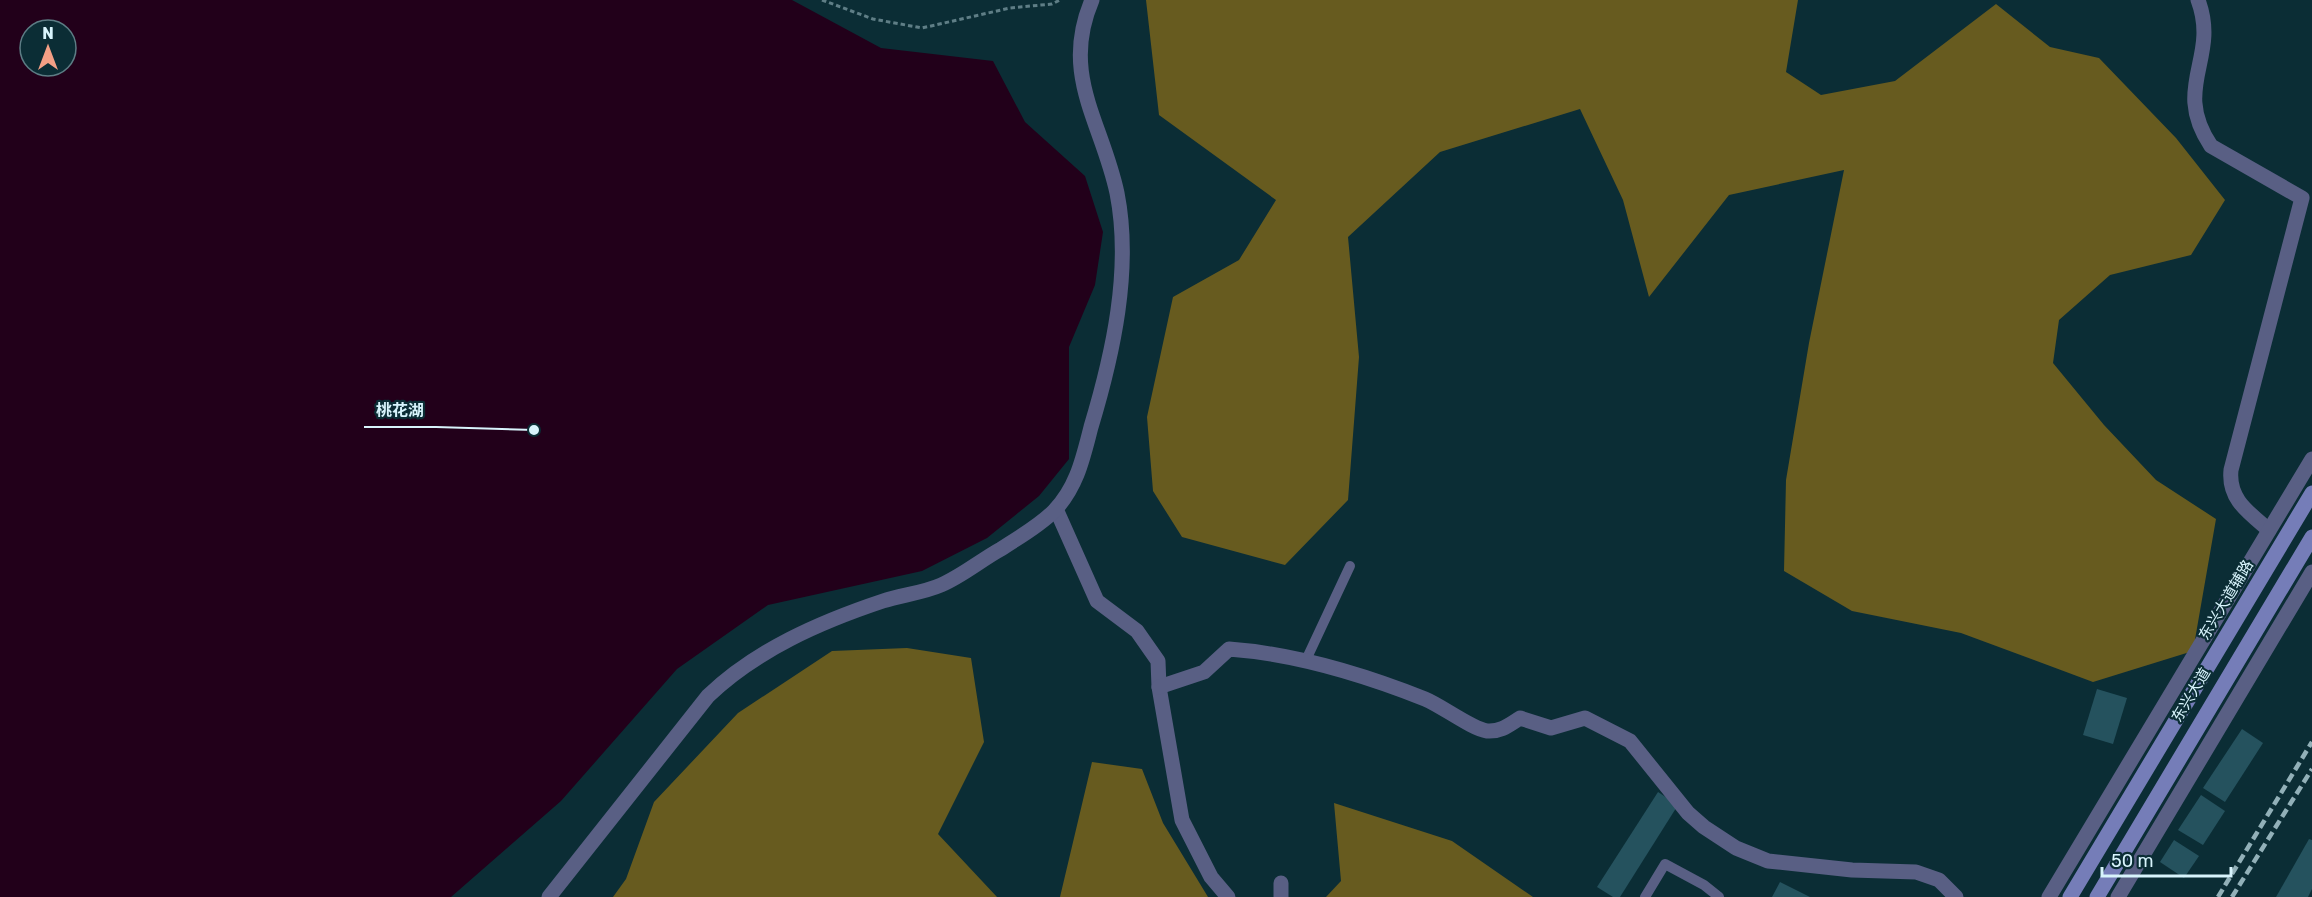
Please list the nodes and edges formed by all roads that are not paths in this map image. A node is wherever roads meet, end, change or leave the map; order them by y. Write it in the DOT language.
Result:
graph roads {
  1 [pos="1092,0"];
  2 [pos="2198,0"];
  3 [pos="2312,459"];
  4 [pos="2312,493"];
  5 [pos="1056,509"];
  6 [pos="2268,530"];
  7 [pos="2312,537"];
  8 [pos="1350,566"];
  9 [pos="2312,572"];
  10 [pos="1306,660"];
  11 [pos="1159,687"];
  12 [pos="2183,789"];
  13 [pos="2146,814"];
  14 [pos="2085,872"];
  15 [pos="2051,894"];
  16 [pos="549,897"];
  17 [pos="1227,897"];
  18 [pos="1645,897"];
  19 [pos="1719,897"];
  20 [pos="1956,897"];
  21 [pos="2070,897"];
  22 [pos="2097,897"];
  23 [pos="2118,897"];
  1 -- 5 [label="street"];
  2 -- 6 [label="street"];
  3 -- 6 [label="street, 东兴大道辅路"];
  4 -- 14 [label="main road, 东兴大道"];
  5 -- 11 [label="street"];
  5 -- 16 [label="street"];
  6 -- 15 [label="street, 东兴大道辅路"];
  7 -- 13 [label="main road, 东兴大道"];
  8 -- 10 [label="lane"];
  9 -- 12 [label="street"];
  10 -- 11 [label="street"];
  10 -- 20 [label="street"];
  11 -- 17 [label="street"];
  12 -- 13 [label="street"];
  12 -- 23 [label="street"];
  13 -- 22 [label="main road, 东兴大道"];
  14 -- 15 [label="street"];
  14 -- 21 [label="main road, 东兴大道"];
  18 -- 19 [label="lane"];
}
